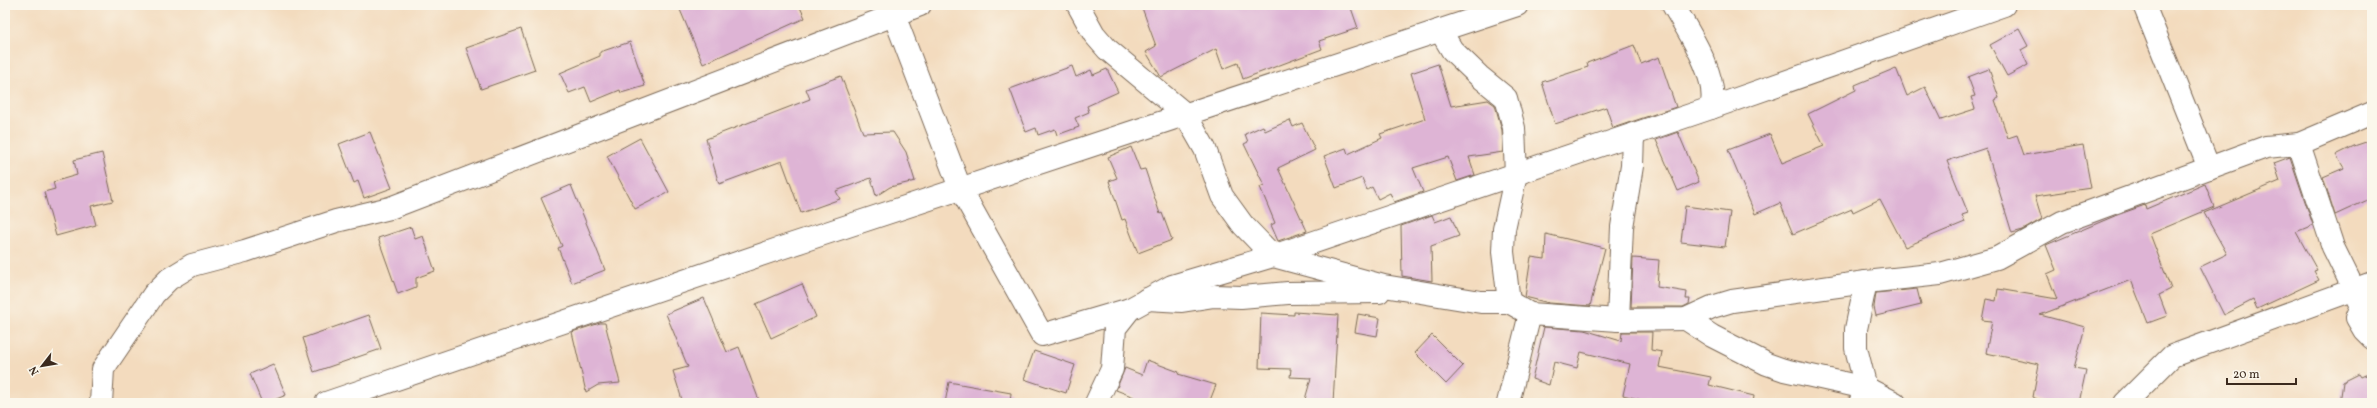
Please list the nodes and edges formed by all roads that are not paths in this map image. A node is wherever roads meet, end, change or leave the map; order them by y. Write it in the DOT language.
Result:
graph roads {
  1 [pos="1078,5"];
  2 [pos="1517,5"];
  3 [pos="1672,5"];
  4 [pos="2004,5"];
  5 [pos="2144,5"];
  6 [pos="909,8"];
  7 [pos="1440,30"];
  8 [pos="1711,108"];
  9 [pos="2372,112"];
  10 [pos="1185,114"];
  11 [pos="1633,134"];
  12 [pos="2299,144"];
  13 [pos="2209,168"];
  14 [pos="1516,174"];
  15 [pos="960,188"];
  16 [pos="1273,256"];
  17 [pos="1866,282"];
  18 [pos="2363,286"];
  19 [pos="1411,290"];
  20 [pos="1509,302"];
  21 [pos="1138,304"];
  22 [pos="1530,314"];
  23 [pos="1686,319"];
  24 [pos="1618,320"];
  25 [pos="2372,338"];
  26 [pos="1863,396"];
  27 [pos="101,403"];
  28 [pos="326,403"];
  29 [pos="1096,403"];
  30 [pos="1508,403"];
  31 [pos="1895,403"];
  32 [pos="2126,403"];
  1 -- 10 [label="street"];
  2 -- 7 [label="street"];
  3 -- 8 [label="street"];
  4 -- 8 [label="street"];
  5 -- 13 [label="street"];
  6 -- 15 [label="street"];
  6 -- 27 [label="street"];
  7 -- 10 [label="street"];
  7 -- 14 [label="street"];
  8 -- 11 [label="street"];
  9 -- 12 [label="street"];
  10 -- 15 [label="street"];
  10 -- 16 [label="street"];
  11 -- 14 [label="street"];
  11 -- 24 [label="street"];
  12 -- 13 [label="street"];
  12 -- 18 [label="street"];
  13 -- 17 [label="street"];
  14 -- 16 [label="street"];
  14 -- 20 [label="street"];
  15 -- 21 [label="street"];
  15 -- 28 [label="street"];
  16 -- 19 [label="street"];
  16 -- 21 [label="street"];
  17 -- 23 [label="street"];
  17 -- 26 [label="street"];
  18 -- 25 [label="street"];
  18 -- 32 [label="street"];
  19 -- 20 [label="street"];
  19 -- 21 [label="street"];
  20 -- 22 [label="street"];
  21 -- 29 [label="street"];
  22 -- 24 [label="street"];
  22 -- 30 [label="street"];
  23 -- 24 [label="street"];
  23 -- 26 [label="street"];
  26 -- 31 [label="street"];
}
